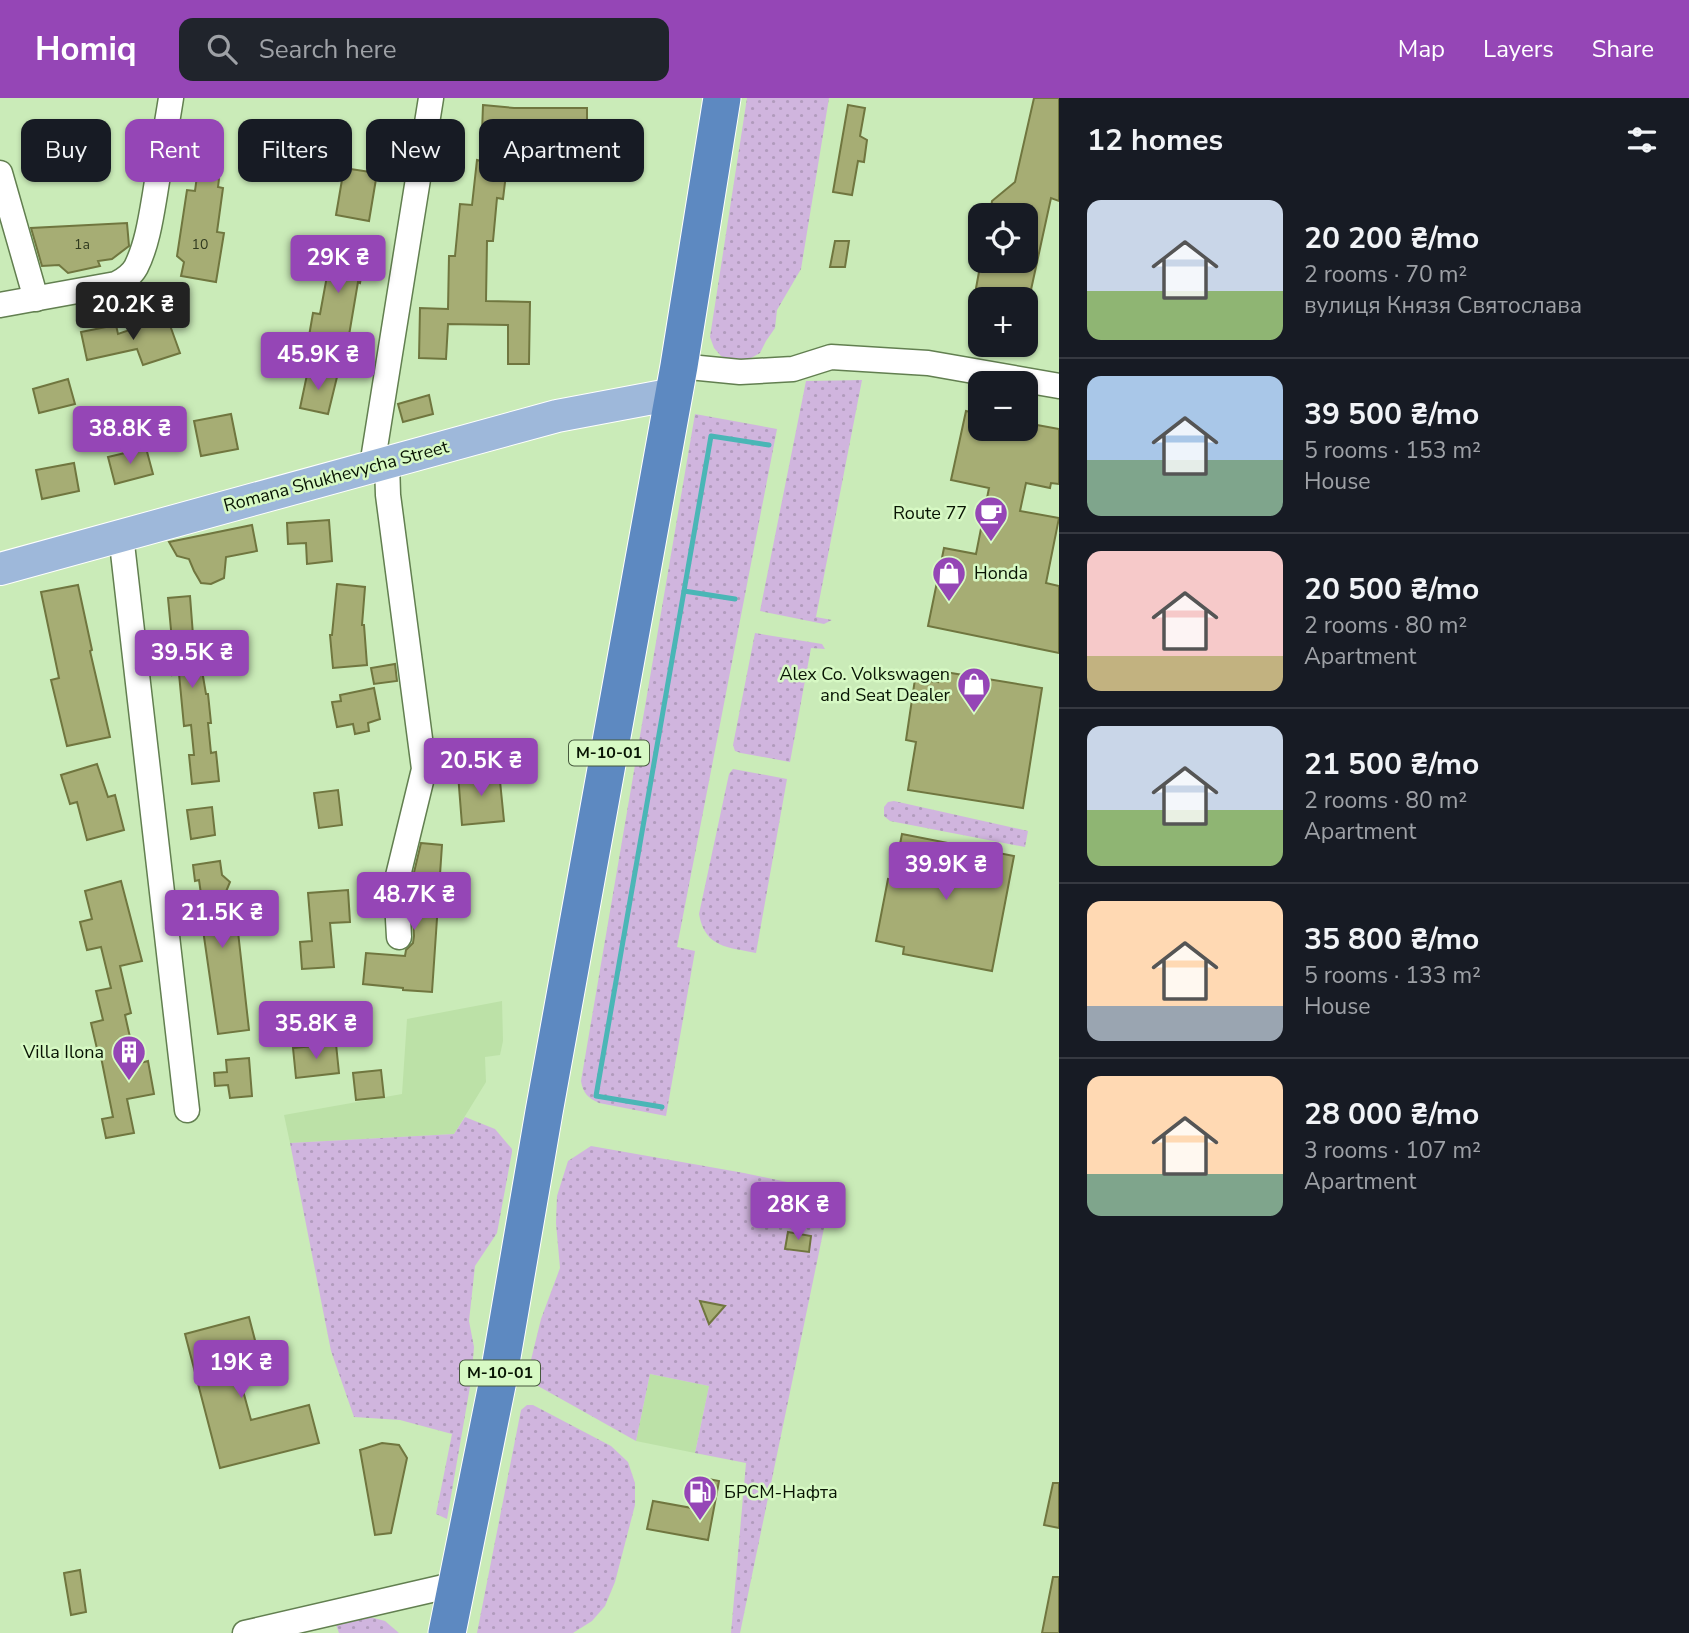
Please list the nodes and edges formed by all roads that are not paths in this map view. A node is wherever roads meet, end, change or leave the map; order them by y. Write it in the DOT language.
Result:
graph roads {
  1 [pos="171,98"];
  2 [pos="431,98"];
  3 [pos="722,98"];
  4 [pos="0,173"];
  5 [pos="36,299"];
  6 [pos="0,305"];
  7 [pos="676,380"];
  8 [pos="1059,386"];
  9 [pos="380,464"];
  10 [pos="121,535"];
  11 [pos="0,569"];
  12 [pos="399,937"];
  13 [pos="187,1110"];
  14 [pos="457,1584"];
  15 [pos="245,1633"];
  16 [pos="447,1633"];
  1 -- 5 [label="street"];
  2 -- 9 [label="street"];
  3 -- 7 [label="highway, М-10-01"];
  4 -- 5 [label="street"];
  5 -- 6 [label="street"];
  7 -- 8 [label="street"];
  7 -- 9 [label="main road, Romana Shukhevycha Street"];
  7 -- 14 [label="highway, М-10-01"];
  9 -- 10 [label="main road, Romana Shukhevycha Street"];
  9 -- 12 [label="street"];
  10 -- 11 [label="main road, Romana Shukhevycha Street"];
  10 -- 13 [label="street"];
  14 -- 15 [label="street"];
  14 -- 16 [label="highway, М-10-01"];
}
